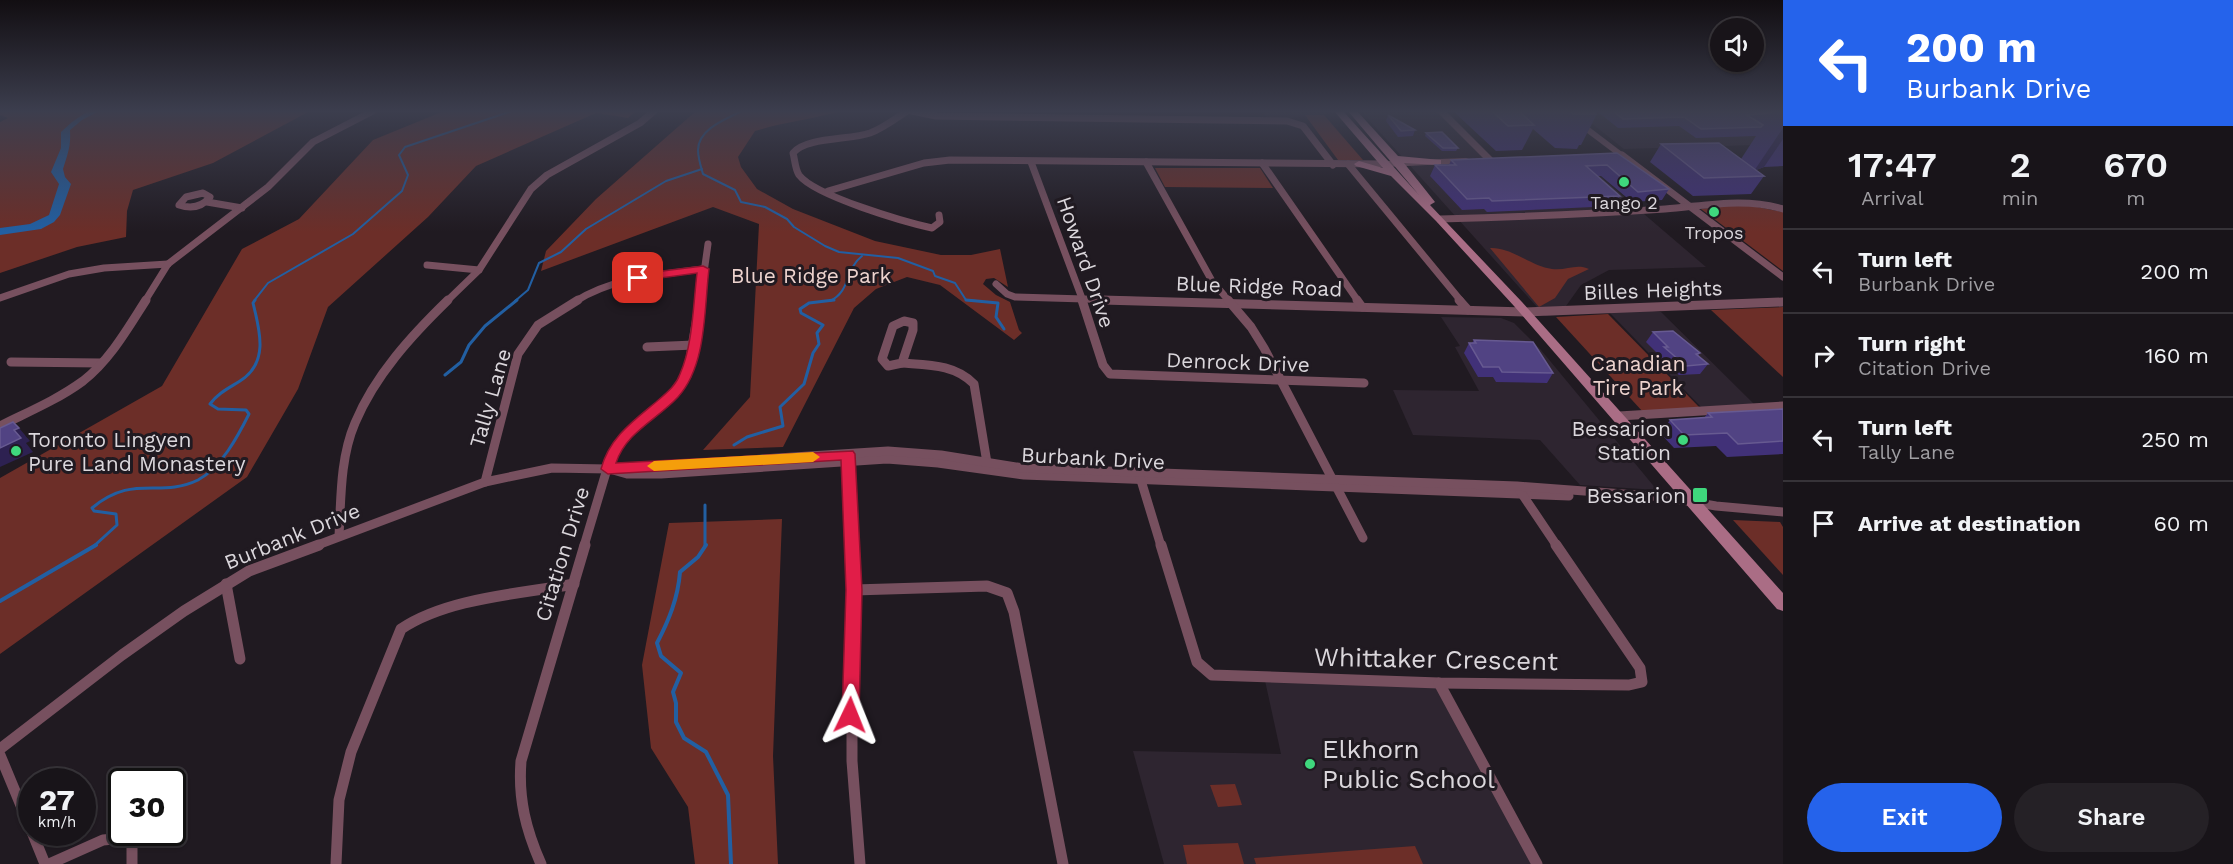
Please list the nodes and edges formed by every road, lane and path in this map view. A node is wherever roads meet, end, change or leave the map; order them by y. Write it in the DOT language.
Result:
graph roads {
  1 [pos="304,151"];
  2 [pos="588,151"];
  3 [pos="794,151"];
  4 [pos="1322,151"];
  5 [pos="1382,151"];
  6 [pos="1385,151"];
  7 [pos="1481,151"];
  8 [pos="1617,151"];
  9 [pos="1622,155"];
  10 [pos="1604,156"];
  11 [pos="1490,160"];
  12 [pos="1501,160"];
  13 [pos="1031,162"];
  14 [pos="1146,162"];
  15 [pos="1394,162"];
  16 [pos="1438,162"];
  17 [pos="1262,163"];
  18 [pos="1359,164"];
  19 [pos="1333,165"];
  20 [pos="1348,165"];
  21 [pos="1395,174"];
  22 [pos="828,191"];
  23 [pos="207,202"];
  24 [pos="1688,206"];
  25 [pos="242,208"];
  26 [pos="1783,209"];
  27 [pos="939,215"];
  28 [pos="1440,219"];
  29 [pos="708,244"];
  30 [pos="168,264"];
  31 [pos="427,265"];
  32 [pos="703,269"];
  33 [pos="479,270"];
  34 [pos="1783,277"];
  35 [pos="996,284"];
  36 [pos="0,298"];
  37 [pos="1082,299"];
  38 [pos="1783,302"];
  39 [pos="1231,303"];
  40 [pos="1362,307"];
  41 [pos="1468,310"];
  42 [pos="1525,312"];
  43 [pos="889,340"];
  44 [pos="908,342"];
  45 [pos="694,345"];
  46 [pos="647,347"];
  47 [pos="11,362"];
  48 [pos="101,363"];
  49 [pos="902,363"];
  50 [pos="1110,374"];
  51 [pos="1281,381"];
  52 [pos="1365,383"];
  53 [pos="1783,406"];
  54 [pos="1618,416"];
  55 [pos="0,426"];
  56 [pos="848,458"];
  57 [pos="988,467"];
  58 [pos="608,469"];
  59 [pos="1140,476"];
  60 [pos="485,482"];
  61 [pos="1334,483"];
  62 [pos="1519,491"];
  63 [pos="1691,501"];
  64 [pos="1783,512"];
  65 [pos="339,536"];
  66 [pos="1363,538"];
  67 [pos="226,584"];
  68 [pos="574,584"];
  69 [pos="854,590"];
  70 [pos="1783,604"];
  71 [pos="240,658"];
  72 [pos="1439,683"];
  73 [pos="0,749"];
  74 [pos="0,755"];
  75 [pos="18,798"];
  76 [pos="38,846"];
  77 [pos="45,864"];
  78 [pos="49,864"];
  79 [pos="132,864"];
  80 [pos="336,864"];
  81 [pos="541,864"];
  82 [pos="860,864"];
  83 [pos="1063,864"];
  84 [pos="1537,864"];
  1 -- 25 [label="street"];
  2 -- 33 [label="street"];
  3 -- 22 [label="street"];
  4 -- 19 [label="street"];
  5 -- 15 [label="main road"];
  6 -- 15 [label="main road"];
  7 -- 11 [label="street"];
  8 -- 9 [label="street"];
  9 -- 10 [label="street"];
  9 -- 24 [label="street"];
  11 -- 12 [label="street"];
  11 -- 16 [label="street"];
  13 -- 14 [label="street"];
  13 -- 22 [label="street"];
  13 -- 37 [label="street, Howard Drive"];
  14 -- 17 [label="street"];
  14 -- 39 [label="street"];
  15 -- 16 [label="main road"];
  15 -- 18 [label="street"];
  15 -- 21 [label="main road"];
  15 -- 28 [label="main road"];
  17 -- 19 [label="street"];
  17 -- 40 [label="street"];
  18 -- 20 [label="street"];
  18 -- 21 [label="main road"];
  19 -- 20 [label="street"];
  20 -- 41 [label="street"];
  21 -- 28 [label="main road"];
  22 -- 27 [label="street"];
  23 -- 25 [label="street"];
  24 -- 26 [label="street"];
  24 -- 28 [label="street"];
  24 -- 34 [label="street"];
  25 -- 30 [label="street"];
  28 -- 42 [label="main road"];
  29 -- 32 [label="street, Citation Drive"];
  30 -- 36 [label="street"];
  30 -- 48 [label="street"];
  31 -- 33 [label="street"];
  32 -- 45 [label="street, Citation Drive"];
  32 -- 60 [label="street, Tally Lane"];
  33 -- 65 [label="street"];
  35 -- 37 [label="street, Blue Ridge Road"];
  37 -- 39 [label="street, Blue Ridge Road"];
  37 -- 50 [label="street, Howard Drive"];
  38 -- 42 [label="street, Billes Heights"];
  39 -- 40 [label="street, Blue Ridge Road"];
  39 -- 51 [label="street"];
  40 -- 41 [label="street, Blue Ridge Road"];
  41 -- 42 [label="street, Blue Ridge Road"];
  42 -- 54 [label="main road"];
  43 -- 44 [label="street"];
  43 -- 44 [label="street"];
  43 -- 49 [label="street"];
  44 -- 49 [label="street"];
  45 -- 46 [label="street"];
  45 -- 58 [label="street, Citation Drive"];
  47 -- 48 [label="street"];
  48 -- 55 [label="street"];
  49 -- 57 [label="street"];
  50 -- 51 [label="street, Denrock Drive"];
  51 -- 52 [label="street, Denrock Drive"];
  51 -- 61 [label="street"];
  53 -- 54 [label="street"];
  54 -- 63 [label="main road"];
  56 -- 57 [label="street, Burbank Drive"];
  56 -- 58 [label="street, Burbank Drive"];
  56 -- 69 [label="street"];
  57 -- 59 [label="street, Burbank Drive"];
  58 -- 60 [label="street, Burbank Drive"];
  58 -- 68 [label="street, Citation Drive"];
  59 -- 61 [label="street, Burbank Drive"];
  59 -- 72 [label="street, Whittaker Crescent"];
  60 -- 65 [label="street, Burbank Drive"];
  61 -- 62 [label="street, Burbank Drive"];
  61 -- 66 [label="street"];
  62 -- 63 [label="street, Burbank Drive"];
  62 -- 72 [label="street, Whittaker Crescent"];
  63 -- 64 [label="street, Burbank Drive"];
  63 -- 70 [label="main road"];
  65 -- 67 [label="street, Burbank Drive"];
  67 -- 71 [label="street"];
  67 -- 73 [label="street, Burbank Drive"];
  68 -- 80 [label="street"];
  68 -- 81 [label="street, Citation Drive"];
  69 -- 82 [label="street"];
  69 -- 83 [label="street"];
  72 -- 84 [label="street"];
  74 -- 75 [label="street"];
  76 -- 77 [label="street"];
  78 -- 79 [label="street"];
}
